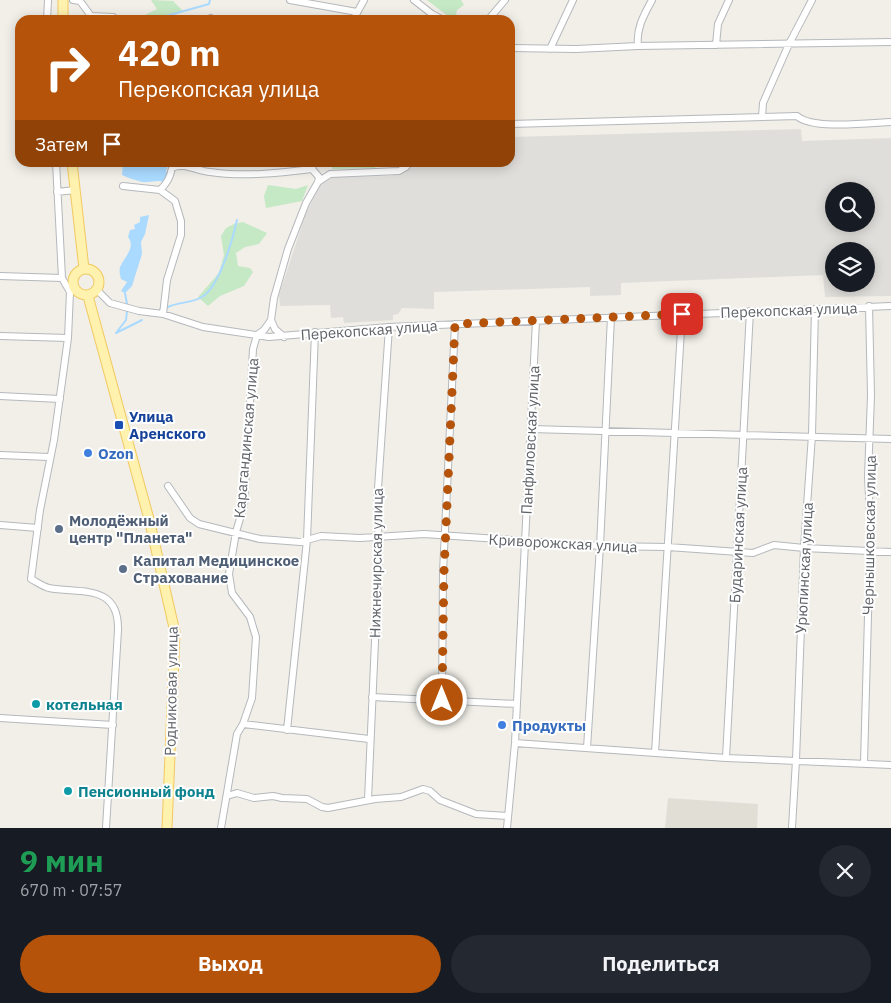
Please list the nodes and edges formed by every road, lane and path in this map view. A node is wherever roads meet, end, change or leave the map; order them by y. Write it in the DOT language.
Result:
graph roads {
  1 [pos="48,0"];
  2 [pos="63,0"];
  3 [pos="73,0"];
  4 [pos="290,0"];
  5 [pos="364,0"];
  6 [pos="414,0"];
  7 [pos="506,0"];
  8 [pos="573,0"];
  9 [pos="652,0"];
  10 [pos="729,0"];
  11 [pos="812,0"];
  12 [pos="357,12"];
  13 [pos="47,15"];
  14 [pos="63,15"];
  15 [pos="90,15"];
  16 [pos="356,15"];
  17 [pos="434,15"];
  18 [pos="492,15"];
  19 [pos="891,42"];
  20 [pos="790,44"];
  21 [pos="716,45"];
  22 [pos="638,46"];
  23 [pos="515,48"];
  24 [pos="550,49"];
  25 [pos="762,117"];
  26 [pos="891,122"];
  27 [pos="515,124"];
  28 [pos="56,167"];
  29 [pos="73,167"];
  30 [pos="172,167"];
  31 [pos="184,167"];
  32 [pos="308,167"];
  33 [pos="313,167"];
  34 [pos="406,167"];
  35 [pos="318,182"];
  36 [pos="123,186"];
  37 [pos="75,190"];
  38 [pos="160,190"];
  39 [pos="57,192"];
  40 [pos="84,269"];
  41 [pos="0,276"];
  42 [pos="62,278"];
  43 [pos="70,285"];
  44 [pos="97,290"];
  45 [pos="88,296"];
  46 [pos="869,306"];
  47 [pos="891,306"];
  48 [pos="815,309"];
  49 [pos="750,312"];
  50 [pos="163,314"];
  51 [pos="682,314"];
  52 [pos="611,317"];
  53 [pos="271,320"];
  54 [pos="536,320"];
  55 [pos="455,324"];
  56 [pos="389,327"];
  57 [pos="315,332"];
  58 [pos="257,335"];
  59 [pos="0,336"];
  60 [pos="284,337"];
  61 [pos="68,338"];
  62 [pos="0,396"];
  63 [pos="60,399"];
  64 [pos="531,429"];
  65 [pos="606,430"];
  66 [pos="676,433"];
  67 [pos="744,434"];
  68 [pos="812,435"];
  69 [pos="870,439"];
  70 [pos="891,439"];
  71 [pos="0,455"];
  72 [pos="49,457"];
  73 [pos="168,486"];
  74 [pos="0,525"];
  75 [pos="38,528"];
  76 [pos="236,532"];
  77 [pos="378,536"];
  78 [pos="446,537"];
  79 [pos="306,540"];
  80 [pos="525,542"];
  81 [pos="600,546"];
  82 [pos="668,546"];
  83 [pos="804,548"];
  84 [pos="738,552"];
  85 [pos="872,552"];
  86 [pos="891,552"];
  87 [pos="372,698"];
  88 [pos="442,700"];
  89 [pos="516,704"];
  90 [pos="0,718"];
  91 [pos="243,724"];
  92 [pos="113,725"];
  93 [pos="287,730"];
  94 [pos="369,739"];
  95 [pos="515,743"];
  96 [pos="586,748"];
  97 [pos="656,753"];
  98 [pos="726,758"];
  99 [pos="796,760"];
  100 [pos="864,763"];
  101 [pos="891,765"];
  102 [pos="227,796"];
  103 [pos="368,800"];
  104 [pos="508,816"];
  105 [pos="106,828"];
  106 [pos="167,828"];
  107 [pos="221,828"];
  108 [pos="507,828"];
  109 [pos="792,828"];
  1 -- 13 [label="street"];
  2 -- 14 [label="main road"];
  3 -- 15 [label="street"];
  4 -- 12 [label="street"];
  5 -- 12 [label="street"];
  6 -- 17 [label="street"];
  7 -- 18 [label="street"];
  8 -- 24 [label="street"];
  9 -- 22 [label="street"];
  10 -- 21 [label="street"];
  11 -- 20 [label="street"];
  12 -- 16 [label="street"];
  19 -- 20 [label="street"];
  20 -- 21 [label="street"];
  20 -- 25 [label="street"];
  21 -- 22 [label="street"];
  22 -- 24 [label="street"];
  23 -- 24 [label="street"];
  25 -- 26 [label="street"];
  25 -- 27 [label="street"];
  28 -- 39 [label="street"];
  29 -- 37 [label="main road"];
  30 -- 38 [label="street"];
  31 -- 32 [label="street"];
  33 -- 35 [label="street"];
  34 -- 35 [label="street"];
  35 -- 53 [label="street"];
  36 -- 38 [label="street"];
  37 -- 39 [label="street"];
  37 -- 40 [label="main road"];
  38 -- 50 [label="street"];
  39 -- 42 [label="street"];
  40 -- 43 [label="main road"];
  40 -- 44 [label="main road"];
  41 -- 42 [label="street"];
  42 -- 43 [label="street"];
  43 -- 45 [label="main road"];
  43 -- 61 [label="street"];
  44 -- 45 [label="main road"];
  44 -- 50 [label="street, Перекопская улица"];
  45 -- 106 [label="main road, Родниковая улица"];
  46 -- 47 [label="street, Перекопская улица"];
  46 -- 48 [label="street, Перекопская улица"];
  46 -- 69 [label="street, Чернышковская улица"];
  48 -- 49 [label="street, Перекопская улица"];
  48 -- 68 [label="street, Урюпинская улица"];
  49 -- 51 [label="street, Перекопская улица"];
  49 -- 67 [label="street, Бударинская улица"];
  50 -- 58 [label="street, Перекопская улица"];
  51 -- 52 [label="street, Перекопская улица"];
  51 -- 66 [label="street"];
  52 -- 54 [label="street, Перекопская улица"];
  52 -- 65 [label="street"];
  53 -- 58 [label="street"];
  53 -- 60 [label="street"];
  54 -- 55 [label="street, Перекопская улица"];
  54 -- 64 [label="street, Панфиловская улица"];
  55 -- 56 [label="street, Перекопская улица"];
  55 -- 78 [label="street"];
  56 -- 57 [label="street, Перекопская улица"];
  56 -- 77 [label="street, Нижнечирская улица"];
  57 -- 60 [label="street, Перекопская улица"];
  57 -- 79 [label="street"];
  58 -- 60 [label="street, Перекопская улица"];
  58 -- 76 [label="street, Карагандинская улица"];
  59 -- 61 [label="street"];
  61 -- 63 [label="street"];
  62 -- 63 [label="street"];
  63 -- 72 [label="street"];
  64 -- 65 [label="street"];
  64 -- 80 [label="street, Панфиловская улица"];
  65 -- 66 [label="street"];
  65 -- 81 [label="street"];
  66 -- 67 [label="street"];
  66 -- 82 [label="street"];
  67 -- 68 [label="street"];
  67 -- 84 [label="street, Бударинская улица"];
  68 -- 69 [label="street"];
  68 -- 83 [label="street, Урюпинская улица"];
  69 -- 70 [label="street"];
  69 -- 85 [label="street, Чернышковская улица"];
  71 -- 72 [label="street"];
  72 -- 75 [label="street"];
  73 -- 76 [label="street, Криворожская улица"];
  74 -- 75 [label="street"];
  75 -- 92 [label="street"];
  76 -- 79 [label="street, Криворожская улица"];
  76 -- 91 [label="street, Карагандинская улица"];
  77 -- 78 [label="street, Криворожская улица"];
  77 -- 79 [label="street, Криворожская улица"];
  77 -- 87 [label="street, Нижнечирская улица"];
  78 -- 80 [label="street, Криворожская улица"];
  78 -- 88 [label="street"];
  79 -- 93 [label="street"];
  80 -- 81 [label="street, Криворожская улица"];
  80 -- 89 [label="street, Панфиловская улица"];
  81 -- 82 [label="street, Криворожская улица"];
  81 -- 96 [label="street"];
  82 -- 84 [label="street, Криворожская улица"];
  82 -- 97 [label="street"];
  83 -- 84 [label="street, Криворожская улица"];
  83 -- 85 [label="street, Криворожская улица"];
  83 -- 99 [label="street, Урюпинская улица"];
  84 -- 98 [label="street, Бударинская улица"];
  85 -- 86 [label="street, Криворожская улица"];
  85 -- 100 [label="street, Чернышковская улица"];
  87 -- 88 [label="street"];
  87 -- 94 [label="street, Нижнечирская улица"];
  88 -- 89 [label="street"];
  89 -- 95 [label="street, Панфиловская улица"];
  90 -- 92 [label="street"];
  91 -- 93 [label="street"];
  91 -- 102 [label="street, Карагандинская улица"];
  92 -- 105 [label="street"];
  93 -- 94 [label="street"];
  94 -- 103 [label="street, Нижнечирская улица"];
  95 -- 96 [label="street"];
  95 -- 104 [label="street, Панфиловская улица"];
  96 -- 97 [label="street"];
  97 -- 98 [label="street"];
  98 -- 99 [label="street"];
  99 -- 100 [label="street"];
  99 -- 109 [label="street, Урюпинская улица"];
  100 -- 101 [label="street"];
  102 -- 103 [label="street"];
  102 -- 107 [label="street, Карагандинская улица"];
  103 -- 104 [label="street"];
  104 -- 108 [label="street, Панфиловская улица"];
}
